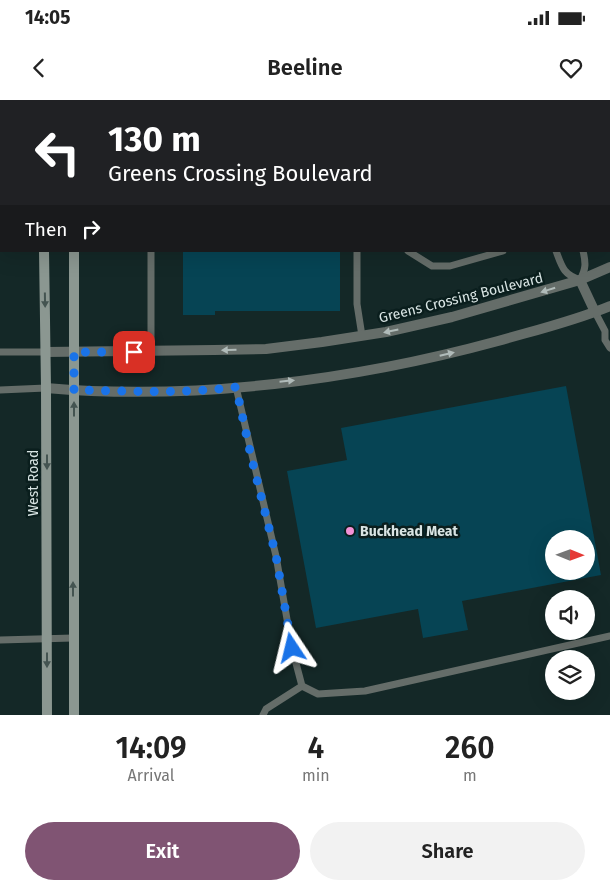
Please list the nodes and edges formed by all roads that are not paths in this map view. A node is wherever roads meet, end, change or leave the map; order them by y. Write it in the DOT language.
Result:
graph roads {
  1 [pos="44,252"];
  2 [pos="74,252"];
  3 [pos="151,252"];
  4 [pos="357,252"];
  5 [pos="410,252"];
  6 [pos="499,252"];
  7 [pos="556,252"];
  8 [pos="583,252"];
  9 [pos="610,267"];
  10 [pos="580,280"];
  11 [pos="610,306"];
  12 [pos="594,312"];
  13 [pos="608,331"];
  14 [pos="362,336"];
  15 [pos="610,348"];
  16 [pos="151,351"];
  17 [pos="0,352"];
  18 [pos="46,352"];
  19 [pos="74,352"];
  20 [pos="236,387"];
  21 [pos="46,388"];
  22 [pos="0,390"];
  23 [pos="74,390"];
  24 [pos="610,636"];
  25 [pos="73,638"];
  26 [pos="48,639"];
  27 [pos="0,640"];
  28 [pos="302,686"];
  29 [pos="47,715"];
  30 [pos="74,715"];
  31 [pos="263,715"];
  1 -- 18 [label="main road, West Road, one-way"];
  2 -- 19 [label="main road"];
  3 -- 16 [label="lane"];
  4 -- 14 [label="lane"];
  5 -- 6 [label="lane"];
  7 -- 10 [label="lane"];
  8 -- 10 [label="lane"];
  9 -- 10 [label="street, Greens Crossing Boulevard"];
  10 -- 12 [label="street"];
  10 -- 14 [label="street, Greens Crossing Boulevard, one-way"];
  11 -- 12 [label="street"];
  12 -- 13 [label="lane"];
  20 -- 12 [label="street, one-way"];
  13 -- 15 [label="lane"];
  14 -- 16 [label="street, Greens Crossing Boulevard, one-way"];
  16 -- 19 [label="street, Greens Crossing Boulevard"];
  17 -- 18 [label="lane"];
  18 -- 19 [label="street, Greens Crossing Boulevard"];
  18 -- 21 [label="main road, West Road"];
  19 -- 23 [label="main road"];
  20 -- 23 [label="street"];
  20 -- 28 [label="lane"];
  21 -- 22 [label="lane"];
  21 -- 23 [label="street"];
  21 -- 26 [label="main road, West Road, one-way"];
  25 -- 23 [label="main road, one-way"];
  24 -- 28 [label="lane"];
  25 -- 26 [label="lane"];
  25 -- 30 [label="main road"];
  26 -- 27 [label="lane"];
  26 -- 29 [label="main road, West Road, one-way"];
  28 -- 31 [label="lane"];
}
